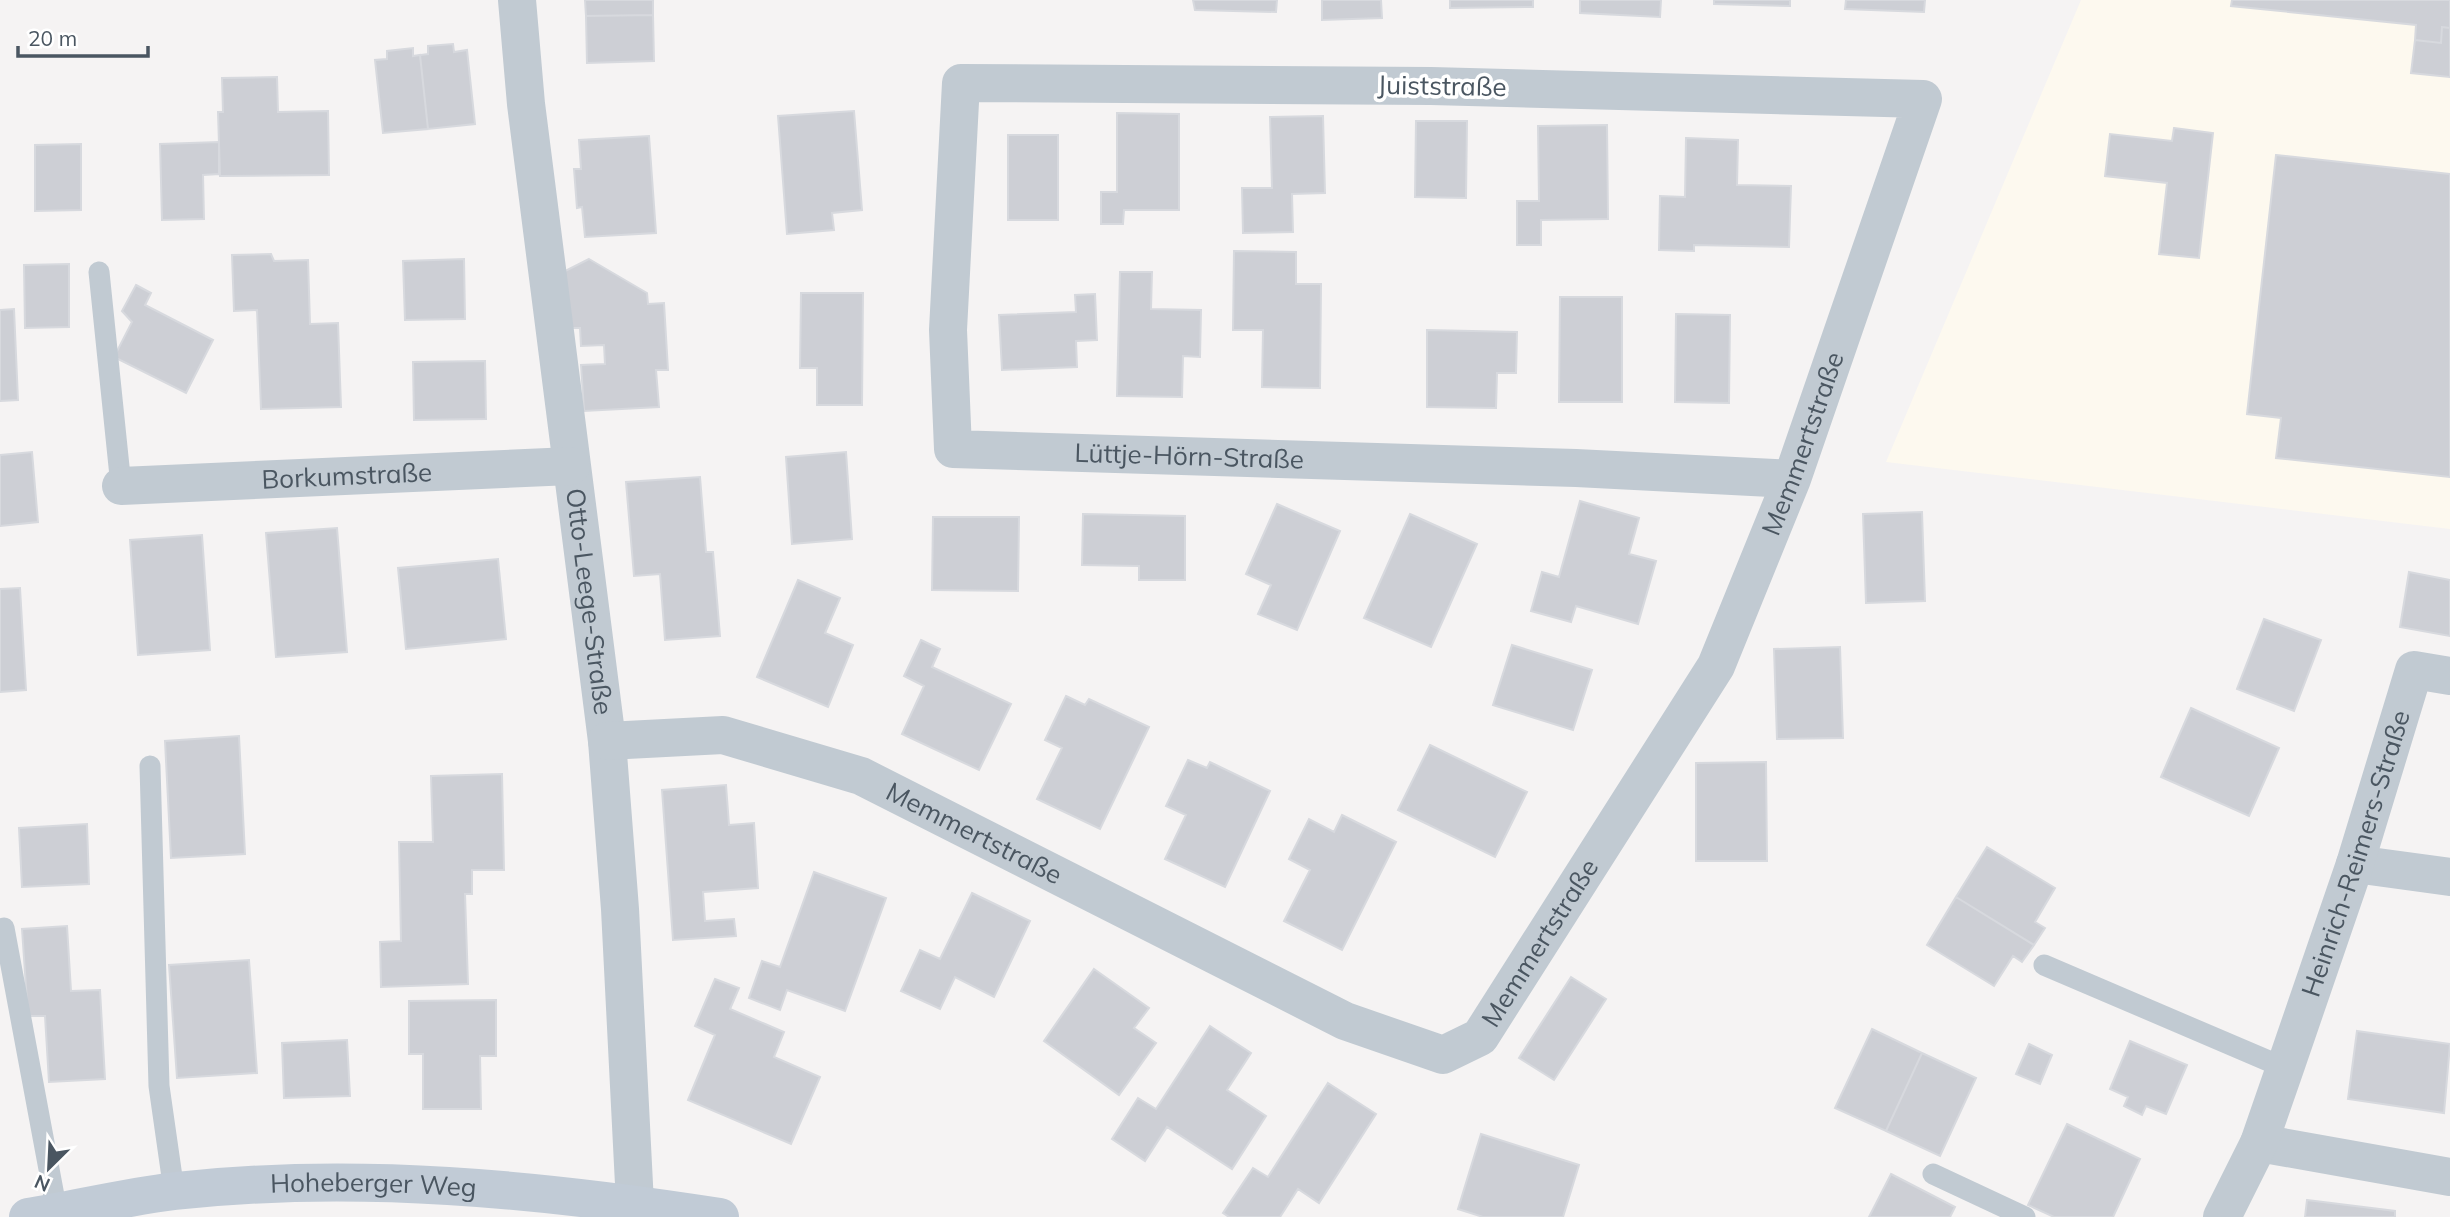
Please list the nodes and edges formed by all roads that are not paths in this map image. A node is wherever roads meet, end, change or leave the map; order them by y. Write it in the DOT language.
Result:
graph roads {
  1 [pos="517,0"];
  2 [pos="961,83"];
  3 [pos="1923,99"];
  4 [pos="99,272"];
  5 [pos="571,466"];
  6 [pos="1792,480"];
  7 [pos="121,486"];
  8 [pos="2450,676"];
  9 [pos="607,741"];
  10 [pos="150,766"];
  11 [pos="2356,864"];
  12 [pos="2450,877"];
  13 [pos="4,928"];
  14 [pos="2044,965"];
  15 [pos="2285,1068"];
  16 [pos="2259,1143"];
  17 [pos="1933,1174"];
  18 [pos="2450,1177"];
  19 [pos="174,1191"];
  20 [pos="635,1204"];
  21 [pos="42,1214"];
  22 [pos="720,1217"];
  23 [pos="2025,1217"];
  24 [pos="2222,1217"];
  1 -- 5 [label="street, Otto-Leege-Straße"];
  2 -- 3 [label="street, Juiststraße"];
  2 -- 6 [label="street, Lüttje-Hörn-Straße"];
  3 -- 6 [label="street, Memmertstraße"];
  4 -- 7 [label="lane"];
  5 -- 7 [label="street, Borkumstraße"];
  5 -- 9 [label="street, Otto-Leege-Straße"];
  6 -- 9 [label="street, Memmertstraße"];
  8 -- 11 [label="street, Heinrich-Reimers-Straße"];
  9 -- 20 [label="street, Otto-Leege-Straße"];
  10 -- 19 [label="lane"];
  11 -- 12 [label="street"];
  11 -- 15 [label="street, Heinrich-Reimers-Straße"];
  13 -- 21 [label="lane"];
  14 -- 15 [label="lane"];
  15 -- 16 [label="street, Heinrich-Reimers-Straße"];
  16 -- 18 [label="street"];
  16 -- 24 [label="street, Heinrich-Reimers-Straße"];
  17 -- 23 [label="lane"];
  19 -- 20 [label="street, Hoheberger Weg"];
  19 -- 21 [label="street, Hoheberger Weg"];
  20 -- 22 [label="street, Hoheberger Weg"];
}
